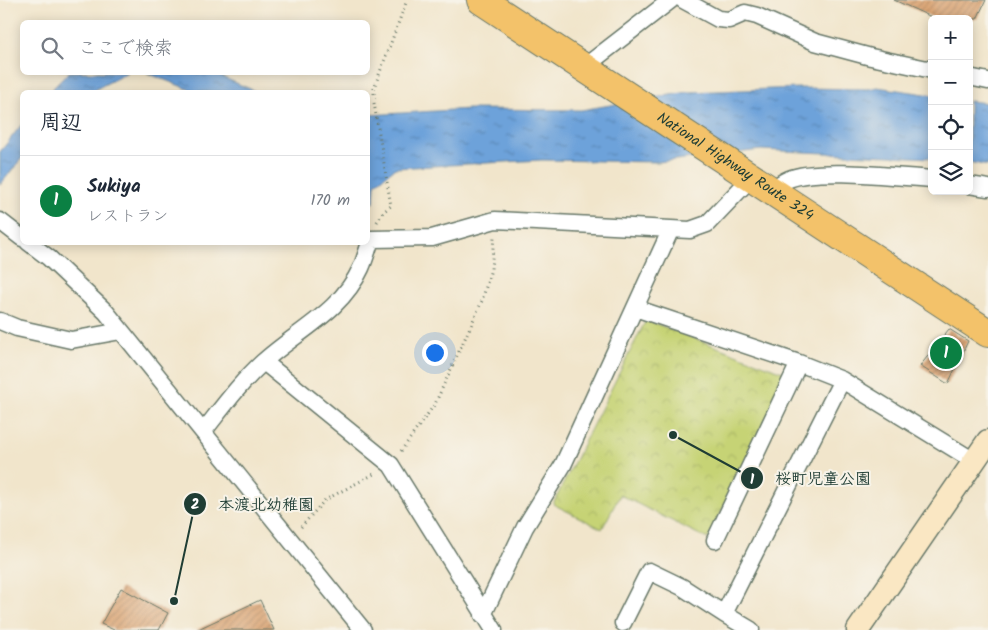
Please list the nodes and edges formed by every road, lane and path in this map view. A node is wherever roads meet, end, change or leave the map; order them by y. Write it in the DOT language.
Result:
graph roads {
  1 [pos="407,0"];
  2 [pos="481,0"];
  3 [pos="671,0"];
  4 [pos="683,0"];
  5 [pos="583,68"];
  6 [pos="928,69"];
  7 [pos="973,78"];
  8 [pos="988,81"];
  9 [pos="928,180"];
  10 [pos="753,181"];
  11 [pos="973,186"];
  12 [pos="988,188"];
  13 [pos="495,220"];
  14 [pos="0,221"];
  15 [pos="671,229"];
  16 [pos="20,236"];
  17 [pos="371,239"];
  18 [pos="370,242"];
  19 [pos="32,245"];
  20 [pos="369,245"];
  21 [pos="635,308"];
  22 [pos="0,321"];
  23 [pos="121,331"];
  24 [pos="988,333"];
  25 [pos="264,362"];
  26 [pos="800,363"];
  27 [pos="842,380"];
  28 [pos="204,432"];
  29 [pos="988,441"];
  30 [pos="974,462"];
  31 [pos="391,465"];
  32 [pos="289,540"];
  33 [pos="714,540"];
  34 [pos="724,614"];
  35 [pos="483,615"];
  36 [pos="623,623"];
  37 [pos="363,630"];
  38 [pos="494,630"];
  39 [pos="751,630"];
  40 [pos="858,630"];
  1 -- 17 [label="path"];
  2 -- 5 [label="highway, National Highway Route 324"];
  3 -- 5 [label="street"];
  4 -- 6 [label="street"];
  5 -- 10 [label="highway, National Highway Route 324"];
  7 -- 8 [label="street"];
  9 -- 10 [label="street"];
  10 -- 15 [label="street"];
  10 -- 24 [label="highway, National Highway Route 324"];
  11 -- 12 [label="street"];
  13 -- 15 [label="street"];
  13 -- 17 [label="street"];
  13 -- 31 [label="path"];
  14 -- 16 [label="street"];
  15 -- 21 [label="street"];
  17 -- 18 [label="street"];
  19 -- 23 [label="street"];
  20 -- 25 [label="street"];
  21 -- 26 [label="street"];
  21 -- 35 [label="street"];
  22 -- 23 [label="street"];
  23 -- 28 [label="street"];
  25 -- 28 [label="street"];
  25 -- 31 [label="street"];
  26 -- 27 [label="street"];
  26 -- 33 [label="street"];
  27 -- 30 [label="street"];
  27 -- 34 [label="street"];
  28 -- 32 [label="street"];
  29 -- 30 [label="street"];
  30 -- 40 [label="street"];
  31 -- 32 [label="path"];
  31 -- 35 [label="street"];
  32 -- 37 [label="street"];
  34 -- 36 [label="street"];
  34 -- 39 [label="street"];
  35 -- 38 [label="street"];
}
